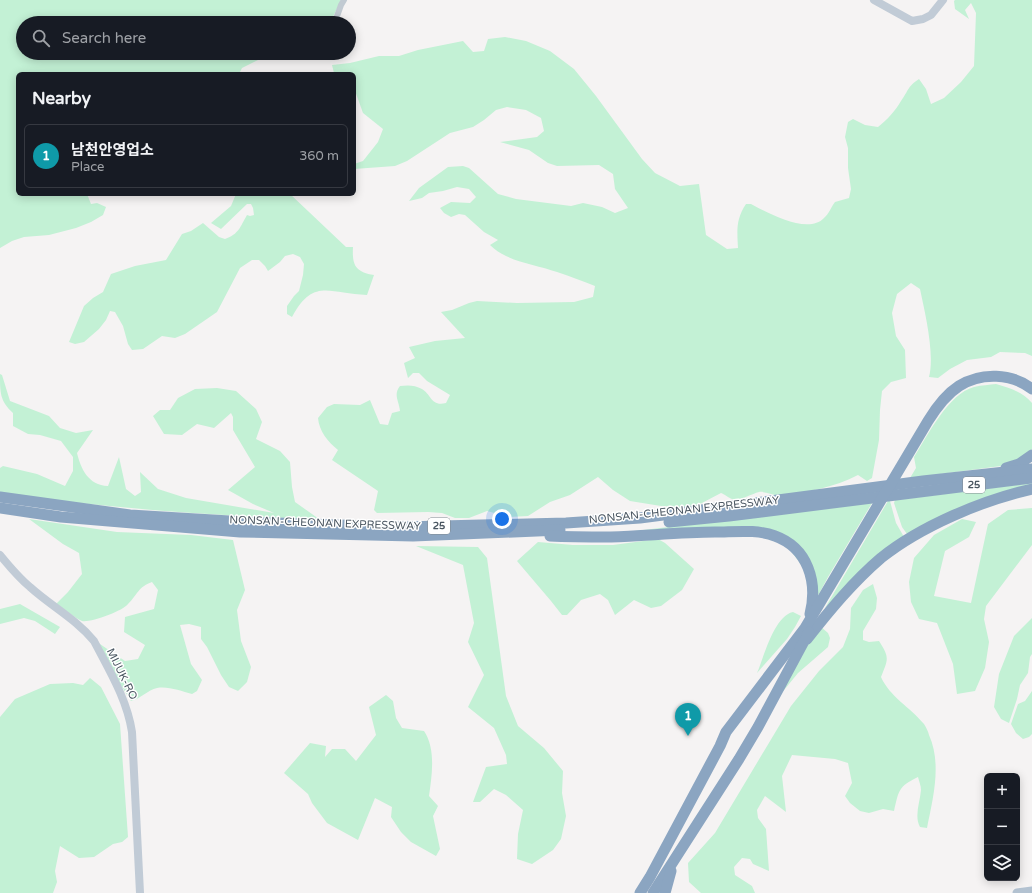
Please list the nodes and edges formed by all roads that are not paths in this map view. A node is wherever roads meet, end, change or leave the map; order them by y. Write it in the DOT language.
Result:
graph roads {
  1 [pos="344,0"];
  2 [pos="874,0"];
  3 [pos="942,0"];
  4 [pos="337,16"];
  5 [pos="1032,390"];
  6 [pos="1032,396"];
  7 [pos="1032,455"];
  8 [pos="1032,469"];
  9 [pos="960,477"];
  10 [pos="1032,478"];
  11 [pos="1032,489"];
  12 [pos="0,497"];
  13 [pos="17,505"];
  14 [pos="0,508"];
  15 [pos="487,534"];
  16 [pos="0,555"];
  17 [pos="805,628"];
  18 [pos="802,645"];
  19 [pos="676,855"];
  20 [pos="650,877"];
  21 [pos="1032,891"];
  22 [pos="140,893"];
  23 [pos="640,893"];
  24 [pos="644,893"];
  25 [pos="653,893"];
  26 [pos="665,893"];
  27 [pos="1017,893"];
  1 -- 4 [label="street"];
  2 -- 3 [label="street"];
  5 -- 17 [label="highway"];
  6 -- 18 [label="highway"];
  7 -- 9 [label="highway"];
  8 -- 9 [label="highway, NONSAN-CHEONAN EXPRESSWAY / 25"];
  9 -- 13 [label="highway, NONSAN-CHEONAN EXPRESSWAY / 25"];
  10 -- 15 [label="highway, NONSAN-CHEONAN EXPRESSWAY / 25"];
  11 -- 18 [label="highway"];
  12 -- 13 [label="highway, NONSAN-CHEONAN EXPRESSWAY / 25"];
  13 -- 14 [label="highway, NONSAN-CHEONAN EXPRESSWAY / 25"];
  13 -- 15 [label="highway, NONSAN-CHEONAN EXPRESSWAY / 25"];
  15 -- 17 [label="highway"];
  16 -- 22 [label="street, MIJUK-RO"];
  17 -- 20 [label="highway"];
  18 -- 19 [label="highway"];
  19 -- 25 [label="highway"];
  19 -- 26 [label="highway"];
  20 -- 23 [label="highway"];
  20 -- 24 [label="highway"];
  21 -- 27 [label="main road"];
}
